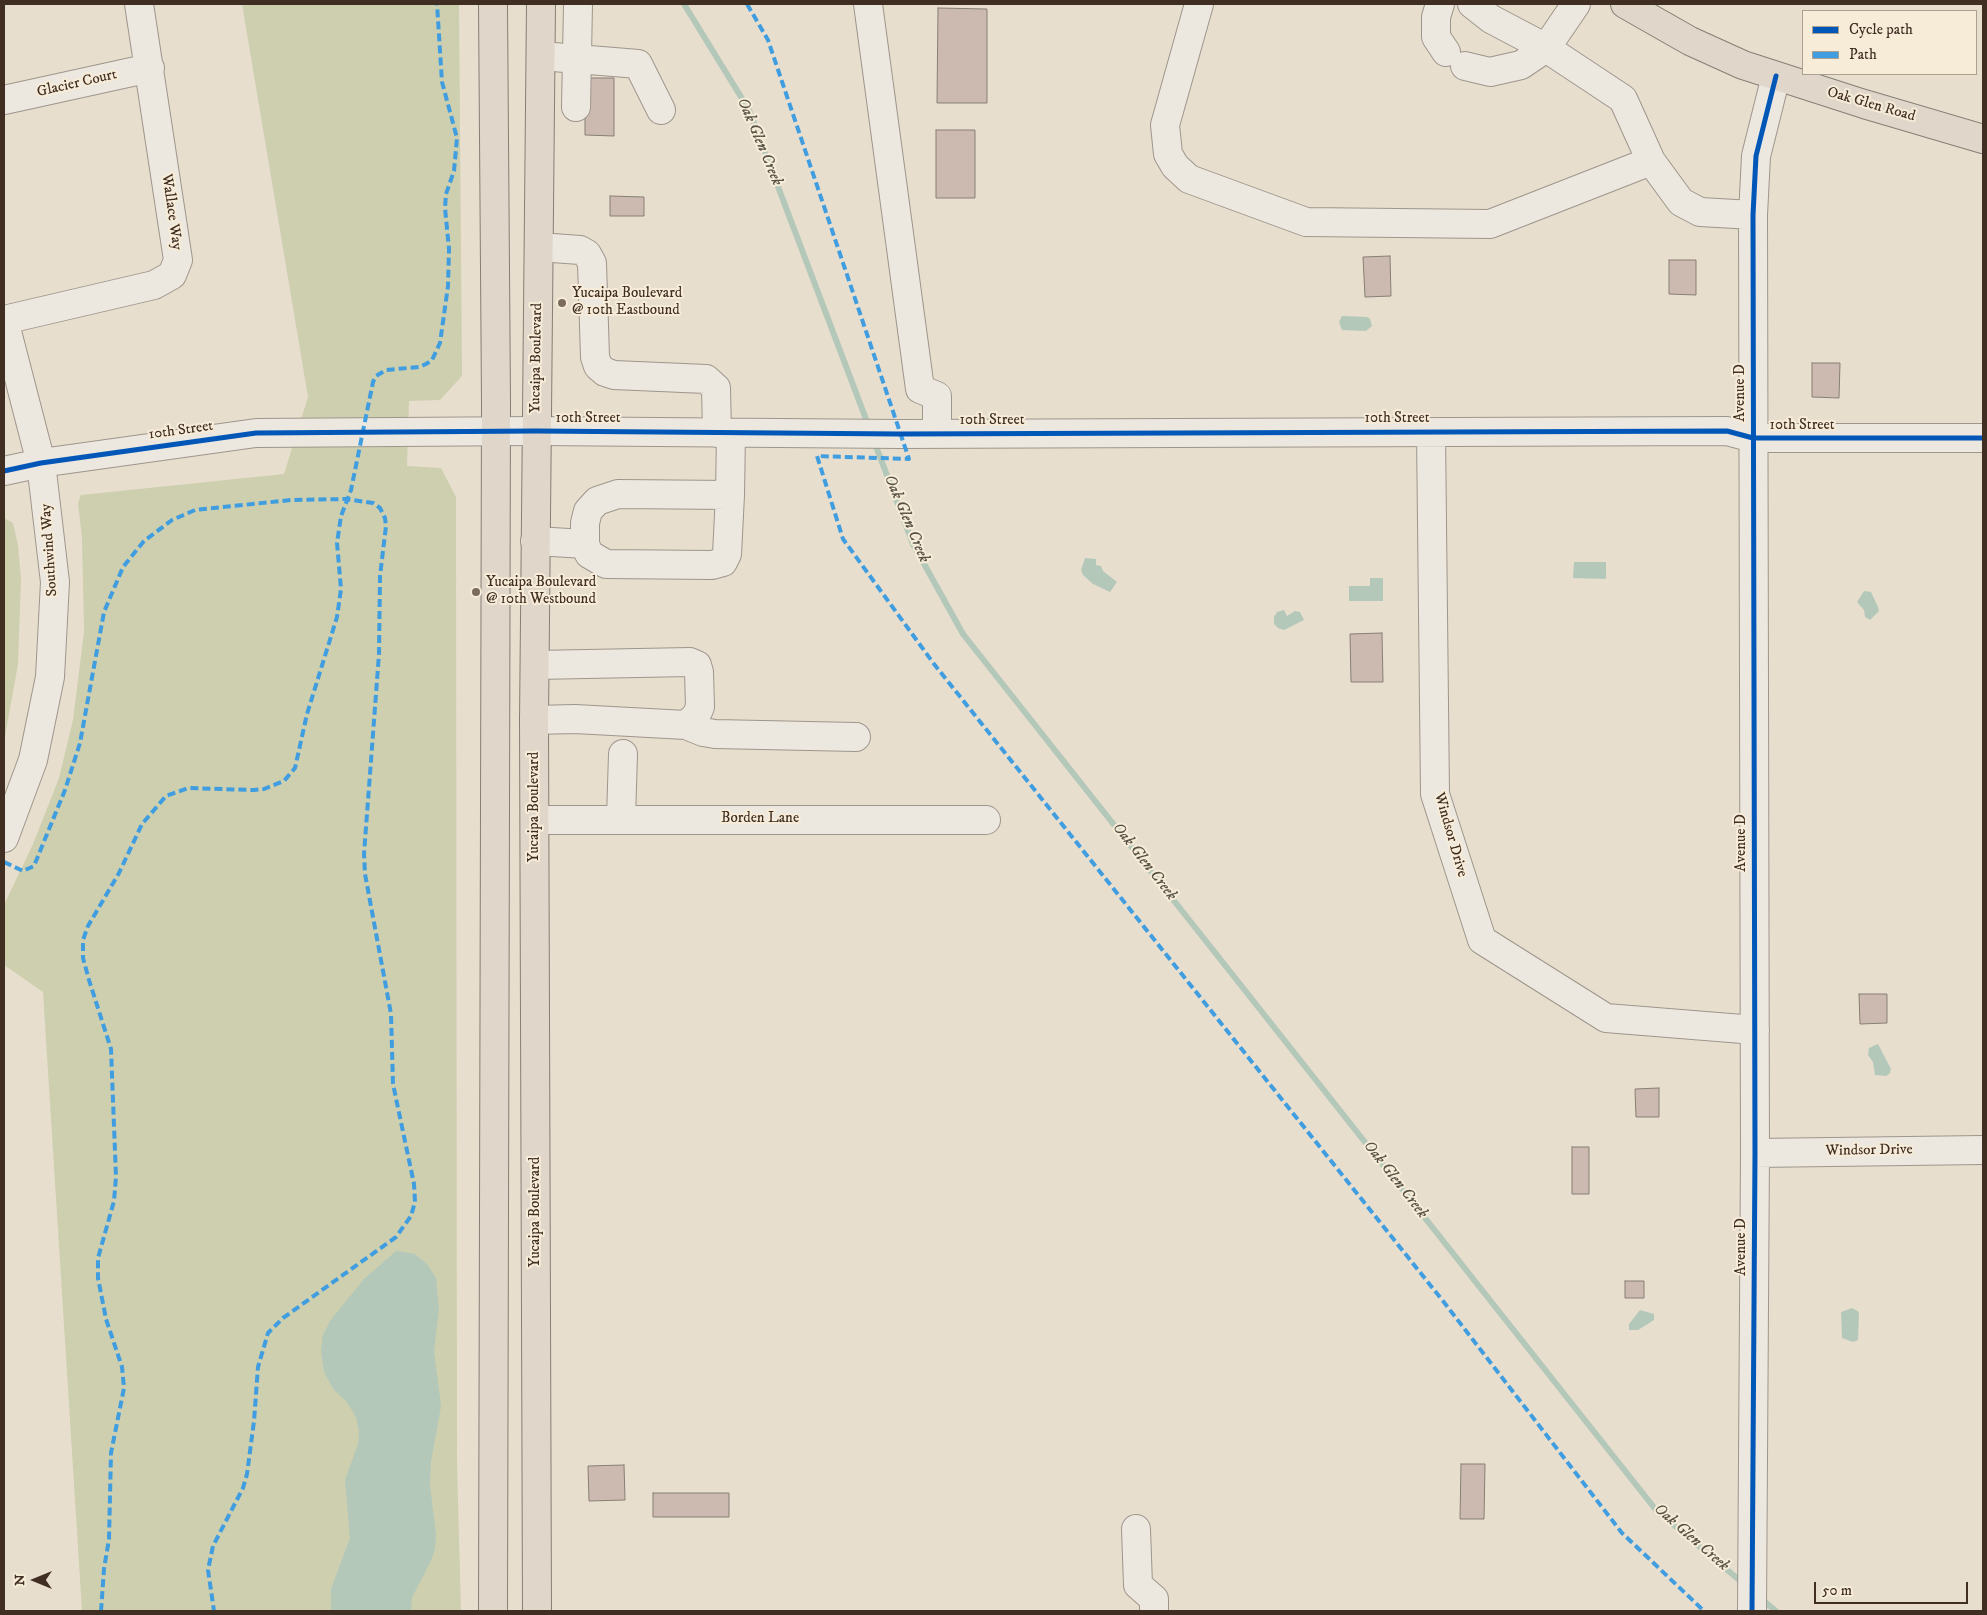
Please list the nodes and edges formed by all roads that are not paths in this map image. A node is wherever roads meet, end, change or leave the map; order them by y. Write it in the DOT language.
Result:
graph roads {
  1 [pos="139,4"];
  2 [pos="493,4"];
  3 [pos="542,4"];
  4 [pos="578,4"];
  5 [pos="868,4"];
  6 [pos="1198,4"];
  7 [pos="1440,4"];
  8 [pos="1472,4"];
  9 [pos="1576,4"];
  10 [pos="1625,4"];
  11 [pos="1546,48"];
  12 [pos="541,56"];
  13 [pos="576,59"];
  14 [pos="150,68"];
  15 [pos="1776,76"];
  16 [pos="4,100"];
  17 [pos="576,107"];
  18 [pos="661,110"];
  19 [pos="1983,139"];
  20 [pos="1651,162"];
  21 [pos="1754,215"];
  22 [pos="538,247"];
  23 [pos="4,320"];
  24 [pos="536,431"];
  25 [pos="496,432"];
  26 [pos="1431,432"];
  27 [pos="724,433"];
  28 [pos="937,434"];
  29 [pos="1754,438"];
  30 [pos="1983,438"];
  31 [pos="41,464"];
  32 [pos="4,471"];
  33 [pos="730,495"];
  34 [pos="535,541"];
  35 [pos="584,544"];
  36 [pos="535,665"];
  37 [pos="534,720"];
  38 [pos="686,725"];
  39 [pos="856,737"];
  40 [pos="623,754"];
  41 [pos="621,819"];
  42 [pos="535,820"];
  43 [pos="986,820"];
  44 [pos="4,838"];
  45 [pos="1754,1030"];
  46 [pos="1983,1150"];
  47 [pos="1755,1153"];
  48 [pos="1136,1529"];
  49 [pos="493,1611"];
  50 [pos="537,1611"];
  51 [pos="1154,1611"];
  52 [pos="1752,1611"];
  1 -- 14 [label="street, Wallace Way"];
  2 -- 25 [label="main road"];
  3 -- 12 [label="main road, Yucaipa Boulevard"];
  4 -- 13 [label="street"];
  5 -- 28 [label="street"];
  6 -- 20 [label="street"];
  7 -- 11 [label="street"];
  8 -- 11 [label="street"];
  9 -- 11 [label="street"];
  10 -- 15 [label="main road, Oak Glen Road"];
  11 -- 20 [label="street"];
  12 -- 13 [label="street"];
  12 -- 22 [label="main road, Yucaipa Boulevard"];
  13 -- 17 [label="street"];
  13 -- 18 [label="street"];
  14 -- 16 [label="street, Glacier Court"];
  14 -- 23 [label="street, Wallace Way"];
  15 -- 19 [label="main road, Oak Glen Road"];
  15 -- 21 [label="street, Avenue D"];
  20 -- 21 [label="street"];
  21 -- 29 [label="street, Avenue D"];
  22 -- 24 [label="main road, Yucaipa Boulevard"];
  22 -- 27 [label="street"];
  23 -- 31 [label="street, Southwind Way"];
  24 -- 25 [label="street, 10th Street"];
  24 -- 27 [label="street, 10th Street"];
  24 -- 34 [label="main road, Yucaipa Boulevard"];
  25 -- 31 [label="street, 10th Street"];
  25 -- 49 [label="main road"];
  26 -- 28 [label="street, 10th Street"];
  26 -- 29 [label="street, 10th Street"];
  26 -- 45 [label="street, Windsor Drive"];
  27 -- 28 [label="street, 10th Street"];
  27 -- 33 [label="street"];
  29 -- 30 [label="street, 10th Street"];
  29 -- 45 [label="street, Avenue D"];
  31 -- 32 [label="street, 10th Street"];
  31 -- 44 [label="street, Southwind Way"];
  33 -- 35 [label="street"];
  33 -- 35 [label="street"];
  34 -- 35 [label="street"];
  34 -- 36 [label="main road, Yucaipa Boulevard"];
  36 -- 37 [label="main road, Yucaipa Boulevard"];
  36 -- 38 [label="street"];
  37 -- 38 [label="street"];
  37 -- 42 [label="main road, Yucaipa Boulevard"];
  38 -- 39 [label="street"];
  40 -- 41 [label="street"];
  41 -- 42 [label="street, Borden Lane"];
  41 -- 43 [label="street, Borden Lane"];
  42 -- 50 [label="main road, Yucaipa Boulevard"];
  45 -- 47 [label="street, Avenue D"];
  46 -- 47 [label="street, Windsor Drive"];
  47 -- 52 [label="street, Avenue D"];
  48 -- 51 [label="street"];
}
